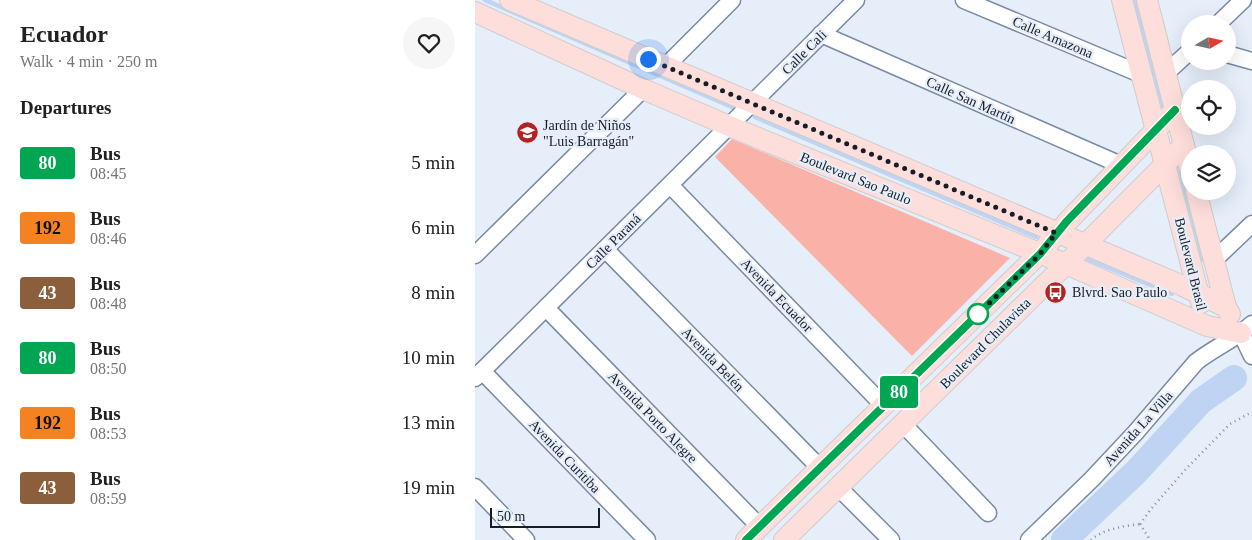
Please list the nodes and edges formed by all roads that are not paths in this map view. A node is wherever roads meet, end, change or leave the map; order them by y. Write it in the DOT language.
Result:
graph roads {
  1 [pos="510,0"];
  2 [pos="732,0"];
  3 [pos="856,0"];
  4 [pos="964,0"];
  5 [pos="1122,0"];
  6 [pos="1147,0"];
  7 [pos="1243,0"];
  8 [pos="475,12"];
  9 [pos="1227,15"];
  10 [pos="821,34"];
  11 [pos="1236,57"];
  12 [pos="1181,59"];
  13 [pos="1252,61"];
  14 [pos="665,66"];
  15 [pos="1166,73"];
  16 [pos="1143,75"];
  17 [pos="643,88"];
  18 [pos="751,104"];
  19 [pos="1175,110"];
  20 [pos="729,126"];
  21 [pos="1157,127"];
  22 [pos="1184,145"];
  23 [pos="1181,148"];
  24 [pos="1165,162"];
  25 [pos="1121,165"];
  26 [pos="670,185"];
  27 [pos="1198,200"];
  28 [pos="1252,224"];
  29 [pos="1056,233"];
  30 [pos="1084,244"];
  31 [pos="479,245"];
  32 [pos="605,249"];
  33 [pos="1040,254"];
  34 [pos="1213,261"];
  35 [pos="1065,264"];
  36 [pos="1199,294"];
  37 [pos="1226,307"];
  38 [pos="546,308"];
  39 [pos="1207,326"];
  40 [pos="1248,331"];
  41 [pos="1252,356"];
  42 [pos="479,375"];
  43 [pos="884,406"];
  44 [pos="903,424"];
  45 [pos="820,468"];
  46 [pos="475,487"];
  47 [pos="839,487"];
  48 [pos="988,512"];
  49 [pos="753,534"];
  50 [pos="526,540"];
  51 [pos="647,540"];
  52 [pos="784,540"];
  53 [pos="891,540"];
  54 [pos="1029,540"];
  1 -- 14 [label="main road, Boulevard Sao Paulo"];
  2 -- 14 [label="street"];
  3 -- 10 [label="street, Calle Cali"];
  4 -- 16 [label="street, Calle Amazona"];
  5 -- 16 [label="main road, Boulevard Brasil"];
  6 -- 15 [label="main road"];
  7 -- 9 [label="street"];
  8 -- 17 [label="main road, Boulevard Sao Paulo"];
  10 -- 18 [label="street, Calle Cali"];
  10 -- 25 [label="street, Calle San Martín"];
  11 -- 13 [label="street"];
  12 -- 15 [label="street"];
  14 -- 18 [label="main road, Boulevard Sao Paulo"];
  15 -- 19 [label="main road"];
  16 -- 21 [label="main road, Boulevard Brasil"];
  17 -- 20 [label="main road, Boulevard Sao Paulo"];
  17 -- 31 [label="street"];
  18 -- 20 [label="street, Calle Paraná"];
  18 -- 29 [label="main road, Boulevard Sao Paulo"];
  19 -- 21 [label="main road, Boulevard Chulavista"];
  19 -- 22 [label="main road"];
  20 -- 26 [label="street, Calle Paraná"];
  20 -- 33 [label="main road, Boulevard Sao Paulo"];
  21 -- 24 [label="main road, Boulevard Brasil"];
  21 -- 25 [label="main road, Boulevard Chulavista"];
  23 -- 24 [label="main road, Boulevard Chulavista"];
  24 -- 30 [label="main road, Boulevard Chulavista"];
  24 -- 36 [label="main road, Boulevard Brasil"];
  25 -- 29 [label="main road, Boulevard Chulavista"];
  26 -- 32 [label="street, Calle Paraná"];
  26 -- 43 [label="street, Avenida Ecuador"];
  27 -- 34 [label="main road, Boulevard Brasil"];
  28 -- 34 [label="street"];
  29 -- 30 [label="main road, Boulevard Sao Paulo"];
  29 -- 33 [label="main road, Boulevard Chulavista"];
  30 -- 35 [label="main road, Boulevard Chulavista"];
  30 -- 36 [label="main road, Boulevard Sao Paulo"];
  32 -- 38 [label="street, Calle Paraná"];
  32 -- 45 [label="street, Avenida Belén"];
  33 -- 35 [label="main road, Boulevard Sao Paulo"];
  33 -- 43 [label="main road, Boulevard Chulavista"];
  34 -- 37 [label="main road, Boulevard Brasil"];
  35 -- 39 [label="main road, Boulevard Sao Paulo"];
  35 -- 44 [label="main road, Boulevard Chulavista"];
  36 -- 37 [label="main road, Boulevard Sao Paulo"];
  36 -- 39 [label="main road, Boulevard Brasil"];
  37 -- 40 [label="main road, Boulevard Brasil"];
  38 -- 42 [label="street, Calle Paraná"];
  38 -- 49 [label="street, Avenida Porto Alegre"];
  39 -- 40 [label="main road, Boulevard Sao Paulo"];
  40 -- 41 [label="street"];
  40 -- 54 [label="street, Avenida La Villa"];
  42 -- 51 [label="street, Avenida Curitiba"];
  43 -- 45 [label="main road, Boulevard Chulavista"];
  44 -- 47 [label="main road, Boulevard Chulavista"];
  44 -- 48 [label="street"];
  45 -- 49 [label="main road, Boulevard Chulavista"];
  46 -- 50 [label="street"];
  47 -- 52 [label="main road, Boulevard Chulavista"];
  47 -- 53 [label="street"];
}
